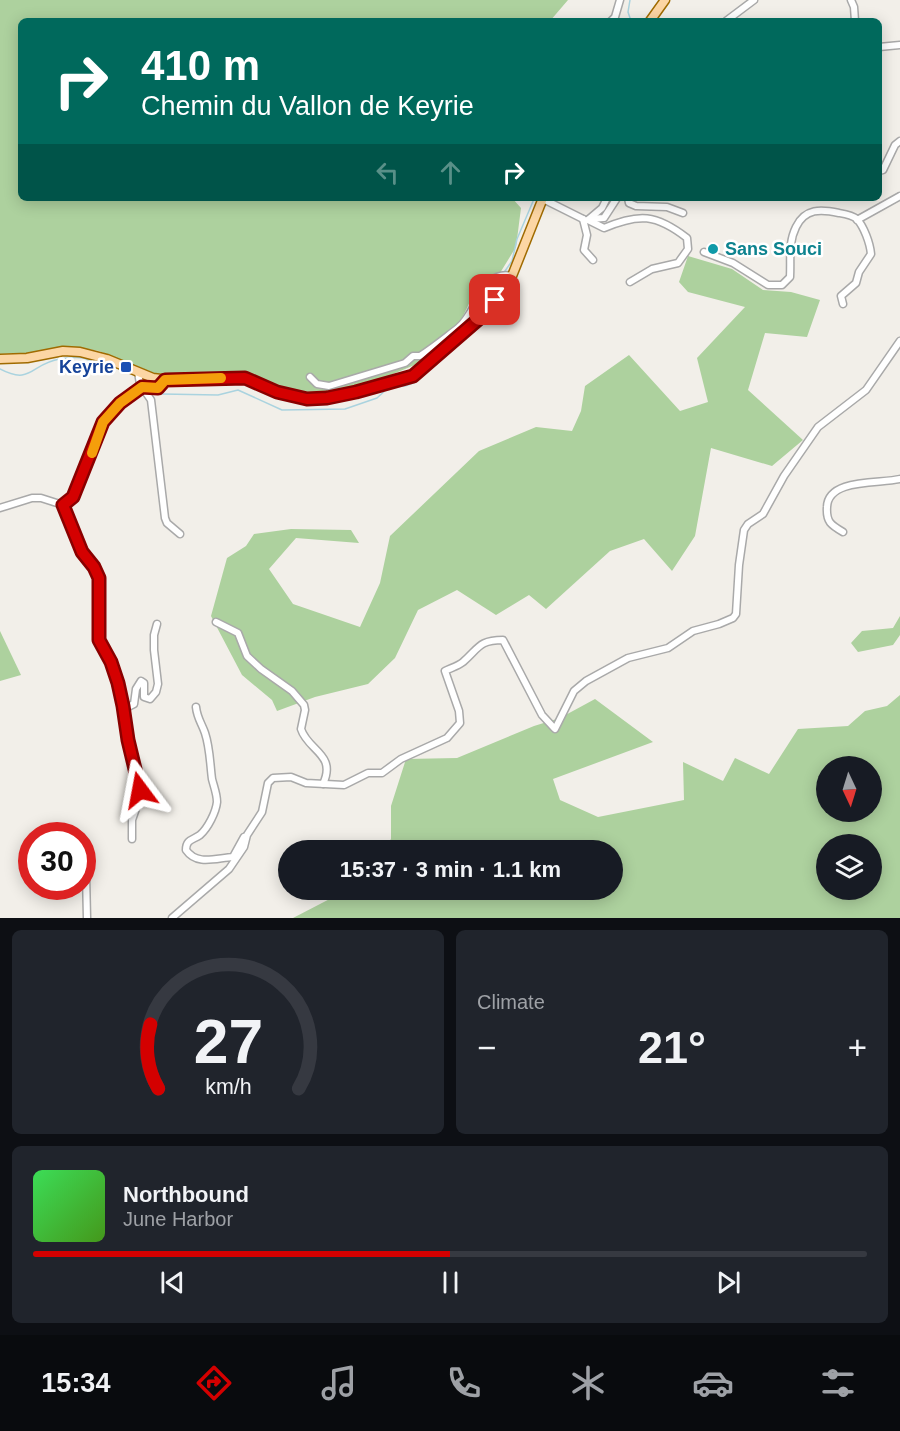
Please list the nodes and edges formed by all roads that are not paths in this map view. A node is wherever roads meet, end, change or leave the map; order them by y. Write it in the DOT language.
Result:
graph roads {
  1 [pos="620,0"];
  2 [pos="665,0"];
  3 [pos="754,0"];
  4 [pos="851,0"];
  5 [pos="614,18"];
  6 [pos="652,18"];
  7 [pos="730,18"];
  8 [pos="854,18"];
  9 [pos="900,45"];
  10 [pos="882,46"];
  11 [pos="900,141"];
  12 [pos="882,168"];
  13 [pos="900,196"];
  14 [pos="540,201"];
  15 [pos="548,201"];
  16 [pos="606,201"];
  17 [pos="615,201"];
  18 [pos="629,201"];
  19 [pos="683,213"];
  20 [pos="587,219"];
  21 [pos="857,220"];
  22 [pos="704,252"];
  23 [pos="593,260"];
  24 [pos="512,276"];
  25 [pos="630,282"];
  26 [pos="843,304"];
  27 [pos="462,330"];
  28 [pos="900,341"];
  29 [pos="0,359"];
  30 [pos="138,372"];
  31 [pos="310,377"];
  32 [pos="165,380"];
  33 [pos="142,387"];
  34 [pos="158,388"];
  35 [pos="151,400"];
  36 [pos="900,479"];
  37 [pos="63,505"];
  38 [pos="0,508"];
  39 [pos="843,532"];
  40 [pos="180,534"];
  41 [pos="216,622"];
  42 [pos="157,624"];
  43 [pos="123,703"];
  44 [pos="196,707"];
  45 [pos="323,784"];
  46 [pos="247,836"];
  47 [pos="132,838"];
  48 [pos="87,900"];
  49 [pos="87,918"];
  50 [pos="172,918"];
  1 -- 5 [label="street"];
  2 -- 6 [label="main road"];
  3 -- 7 [label="street"];
  4 -- 8 [label="street"];
  9 -- 10 [label="street"];
  11 -- 12 [label="street"];
  13 -- 21 [label="street"];
  14 -- 24 [label="main road"];
  15 -- 20 [label="street"];
  16 -- 20 [label="street"];
  17 -- 20 [label="street"];
  18 -- 19 [label="street"];
  20 -- 23 [label="street"];
  20 -- 25 [label="street"];
  21 -- 22 [label="street"];
  21 -- 26 [label="street"];
  24 -- 27 [label="main road"];
  24 -- 27 [label="street"];
  27 -- 31 [label="street"];
  27 -- 32 [label="main road"];
  28 -- 45 [label="street"];
  29 -- 30 [label="main road"];
  30 -- 32 [label="main road"];
  30 -- 33 [label="street"];
  32 -- 34 [label="street"];
  33 -- 34 [label="street"];
  33 -- 35 [label="street"];
  33 -- 37 [label="street"];
  34 -- 35 [label="street"];
  35 -- 40 [label="street"];
  36 -- 39 [label="street"];
  37 -- 38 [label="street"];
  37 -- 43 [label="street"];
  41 -- 45 [label="street"];
  42 -- 43 [label="street"];
  43 -- 47 [label="street"];
  44 -- 46 [label="street"];
  45 -- 46 [label="street"];
  46 -- 50 [label="street"];
  48 -- 49 [label="street"];
}
